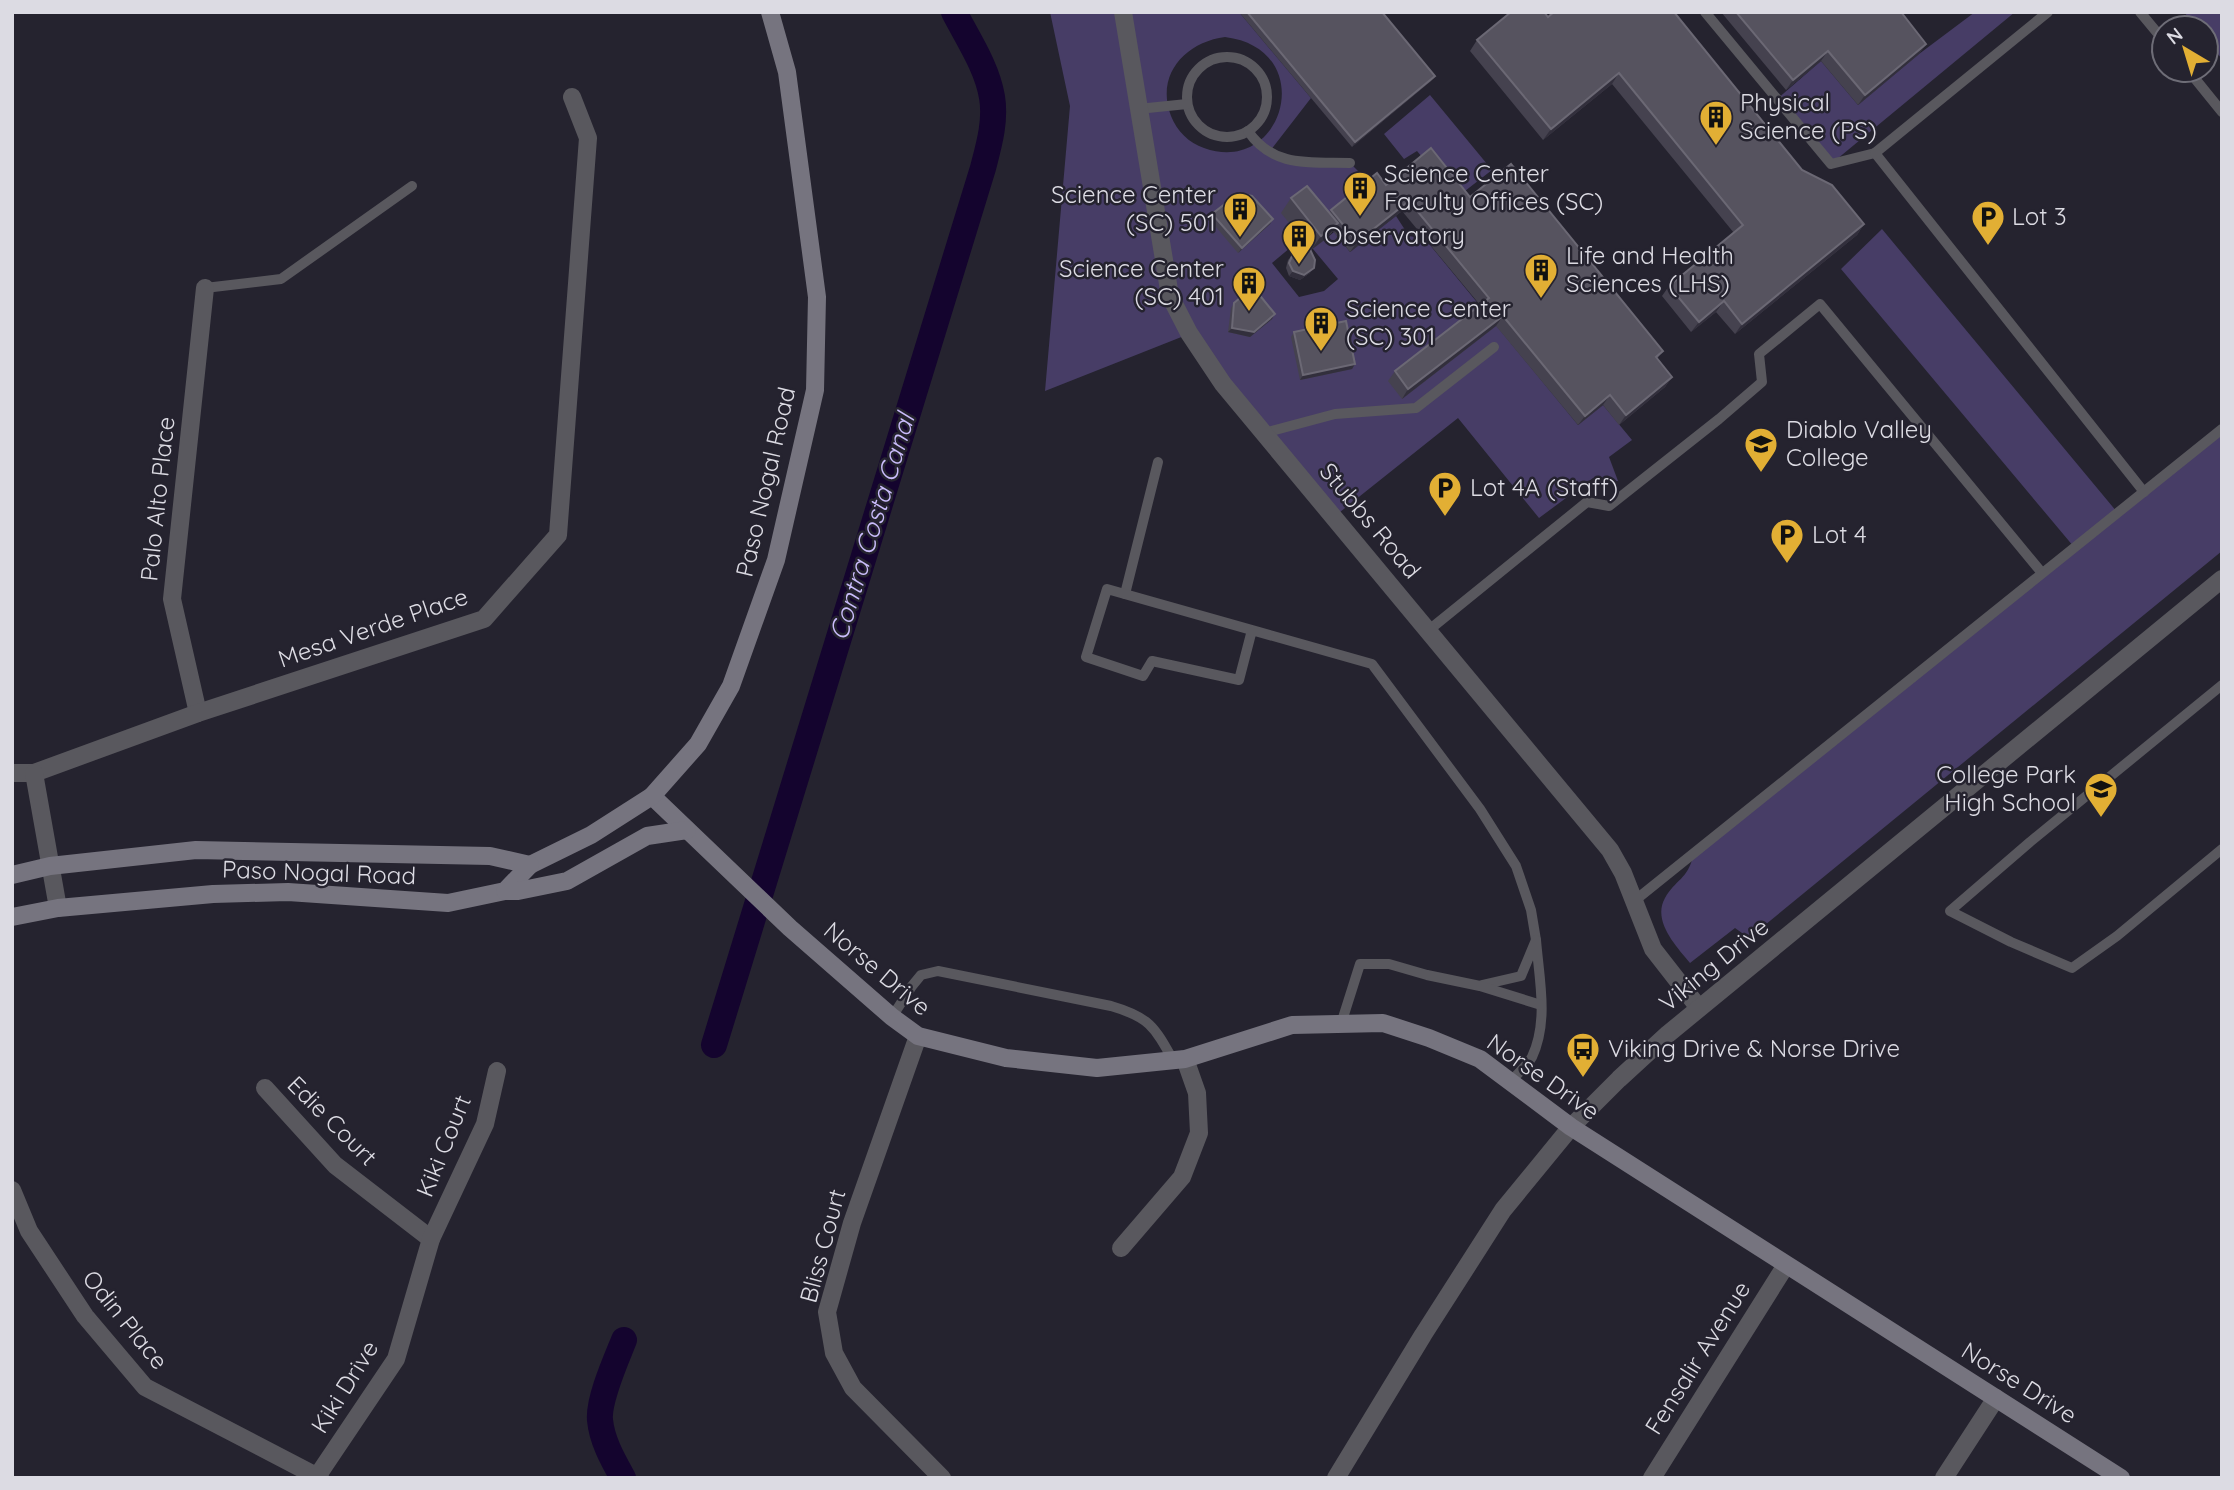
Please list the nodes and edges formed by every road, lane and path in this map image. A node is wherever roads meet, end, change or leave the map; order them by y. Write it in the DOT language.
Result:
graph roads {
  1 [pos="770,12"];
  2 [pos="1123,12"];
  3 [pos="1705,12"];
  4 [pos="2048,12"];
  5 [pos="2199,84"];
  6 [pos="572,97"];
  7 [pos="1187,104"];
  8 [pos="1138,108"];
  9 [pos="2222,112"];
  10 [pos="1248,131"];
  11 [pos="1875,153"];
  12 [pos="1350,163"];
  13 [pos="412,186"];
  14 [pos="205,288"];
  15 [pos="1494,347"];
  16 [pos="2222,429"];
  17 [pos="1264,433"];
  18 [pos="1158,463"];
  19 [pos="2144,492"];
  20 [pos="2042,573"];
  21 [pos="2222,579"];
  22 [pos="1125,594"];
  23 [pos="1252,630"];
  24 [pos="1429,630"];
  25 [pos="2222,685"];
  26 [pos="198,713"];
  27 [pos="12,773"];
  28 [pos="34,773"];
  29 [pos="652,796"];
  30 [pos="687,830"];
  31 [pos="2222,849"];
  32 [pos="530,865"];
  33 [pos="50,866"];
  34 [pos="12,875"];
  35 [pos="505,891"];
  36 [pos="1633,902"];
  37 [pos="58,908"];
  38 [pos="12,917"];
  39 [pos="1536,940"];
  40 [pos="1480,986"];
  41 [pos="1541,1005"];
  42 [pos="1699,1008"];
  43 [pos="892,1017"];
  44 [pos="1341,1024"];
  45 [pos="918,1036"];
  46 [pos="1179,1059"];
  47 [pos="497,1071"];
  48 [pos="1510,1082"];
  49 [pos="265,1088"];
  50 [pos="1570,1127"];
  51 [pos="12,1190"];
  52 [pos="431,1239"];
  53 [pos="1122,1248"];
  54 [pos="1786,1265"];
  55 [pos="1996,1398"];
  56 [pos="318,1477"];
  57 [pos="942,1478"];
  58 [pos="1336,1478"];
  59 [pos="1652,1478"];
  60 [pos="1944,1478"];
  61 [pos="2121,1478"];
  1 -- 29 [label="street, Paso Nogal Road"];
  2 -- 8 [label="street, Stubbs Road"];
  3 -- 11 [label="lane"];
  4 -- 11 [label="lane"];
  5 -- 9 [label="lane"];
  6 -- 26 [label="street, Mesa Verde Place"];
  7 -- 8 [label="lane"];
  7 -- 10 [label="lane"];
  7 -- 10 [label="lane"];
  8 -- 17 [label="street, Stubbs Road"];
  10 -- 12 [label="lane"];
  11 -- 19 [label="lane"];
  13 -- 14 [label="lane"];
  14 -- 26 [label="street, Palo Alto Place"];
  15 -- 17 [label="lane"];
  16 -- 19 [label="lane"];
  17 -- 24 [label="street, Stubbs Road"];
  18 -- 22 [label="lane"];
  19 -- 20 [label="lane"];
  20 -- 24 [label="lane"];
  20 -- 36 [label="lane"];
  21 -- 42 [label="street, Viking Drive"];
  22 -- 23 [label="lane"];
  22 -- 23 [label="lane"];
  23 -- 39 [label="lane"];
  24 -- 36 [label="street, Stubbs Road"];
  25 -- 31 [label="lane"];
  26 -- 28 [label="street, Mesa Verde Place"];
  27 -- 28 [label="street"];
  28 -- 33 [label="street"];
  29 -- 30 [label="street, Norse Drive"];
  29 -- 32 [label="street, Paso Nogal Road"];
  30 -- 35 [label="street"];
  30 -- 43 [label="street, Norse Drive"];
  32 -- 33 [label="street, Paso Nogal Road"];
  32 -- 35 [label="street, Paso Nogal Road"];
  33 -- 34 [label="street, Paso Nogal Road"];
  33 -- 37 [label="street"];
  35 -- 37 [label="street, Paso Nogal Road"];
  36 -- 42 [label="street, Stubbs Road"];
  37 -- 38 [label="street, Paso Nogal Road"];
  39 -- 40 [label="lane"];
  39 -- 41 [label="lane"];
  40 -- 41 [label="lane"];
  40 -- 44 [label="lane"];
  41 -- 48 [label="lane"];
  42 -- 50 [label="street, Viking Drive"];
  43 -- 45 [label="street, Norse Drive"];
  43 -- 46 [label="lane"];
  44 -- 46 [label="street, Norse Drive"];
  44 -- 48 [label="street, Norse Drive"];
  45 -- 46 [label="street, Norse Drive"];
  45 -- 57 [label="street, Bliss Court"];
  46 -- 53 [label="street"];
  47 -- 52 [label="street, Kiki Court"];
  48 -- 50 [label="street, Norse Drive"];
  49 -- 52 [label="street, Edie Court"];
  50 -- 54 [label="street, Norse Drive"];
  50 -- 58 [label="street, Viking Drive"];
  51 -- 56 [label="street, Odin Place"];
  52 -- 56 [label="street, Kiki Drive"];
  54 -- 55 [label="street, Norse Drive"];
  54 -- 59 [label="street, Fensalir Avenue"];
  55 -- 60 [label="street"];
  55 -- 61 [label="street, Norse Drive"];
}
